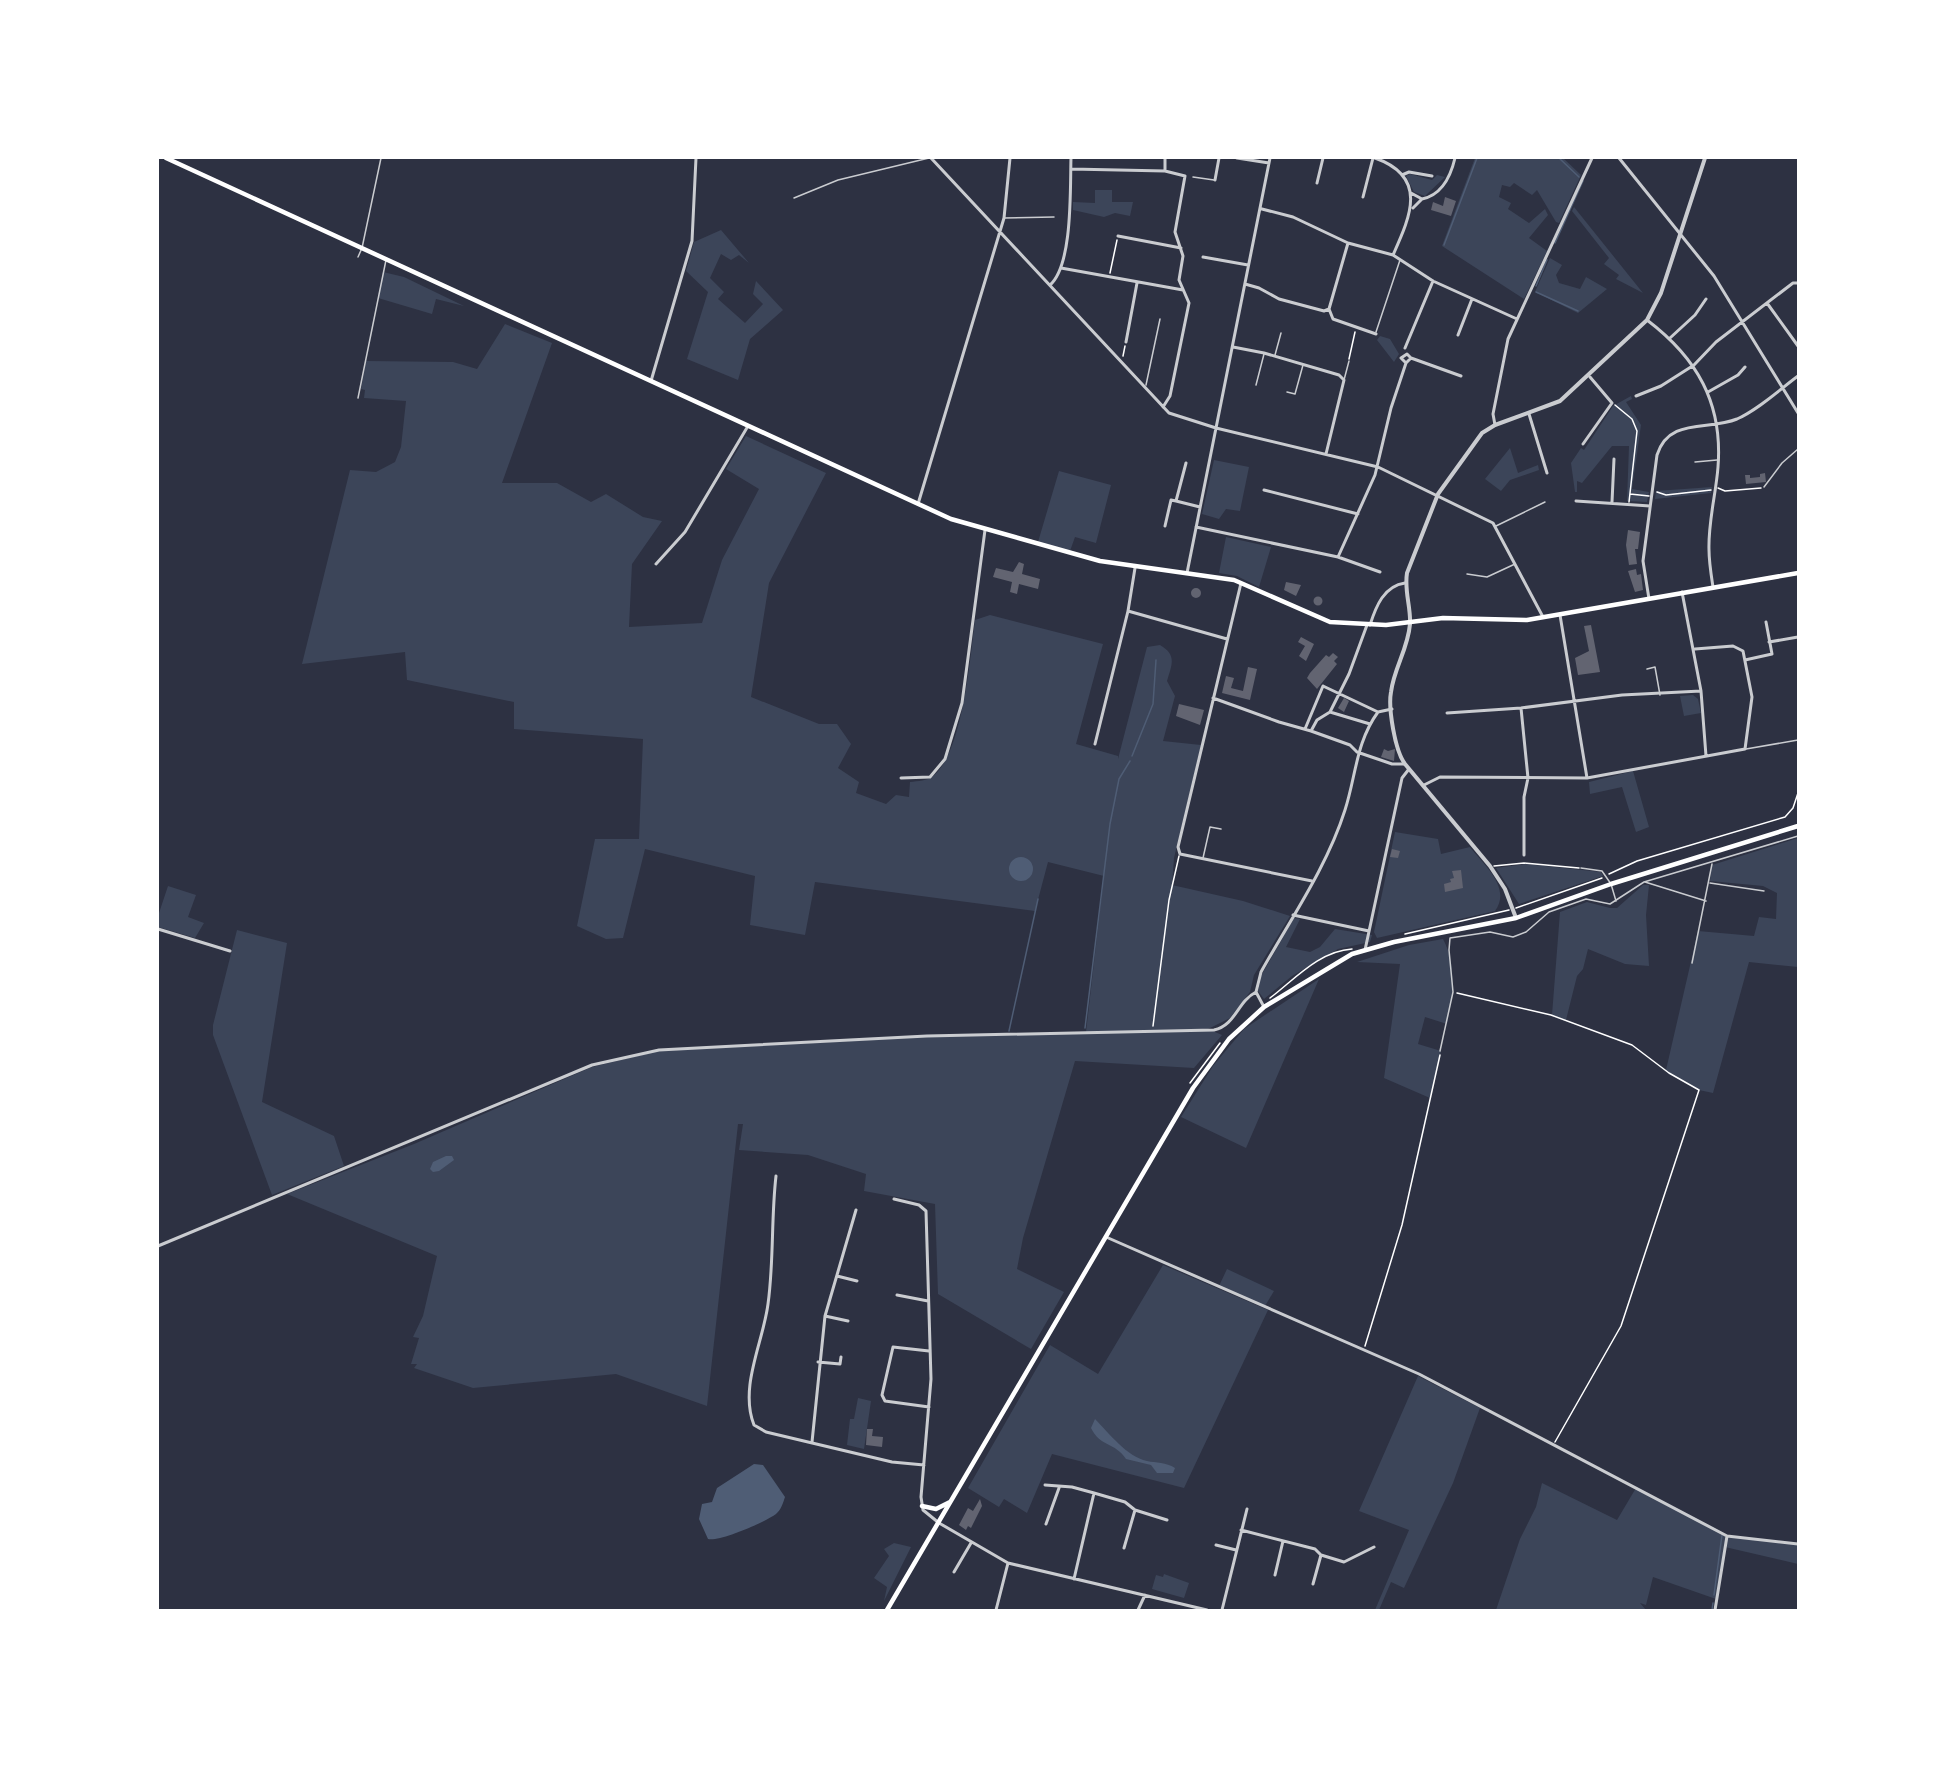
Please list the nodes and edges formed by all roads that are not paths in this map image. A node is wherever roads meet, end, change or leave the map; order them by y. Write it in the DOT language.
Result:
graph roads {
  1 [pos="166,158"];
  2 [pos="381,158"];
  3 [pos="696,158"];
  4 [pos="930,158"];
  5 [pos="1011,158"];
  6 [pos="1071,158"];
  7 [pos="1165,158"];
  8 [pos="1219,158"];
  9 [pos="1237,158"];
  10 [pos="1270,158"];
  11 [pos="1323,158"];
  12 [pos="1374,158"];
  13 [pos="1455,158"];
  14 [pos="1592,158"];
  15 [pos="1619,158"];
  16 [pos="1705,158"];
  17 [pos="1269,163"];
  18 [pos="1071,169"];
  19 [pos="1165,171"];
  20 [pos="1402,174"];
  21 [pos="1432,176"];
  22 [pos="1193,177"];
  23 [pos="1215,180"];
  24 [pos="1317,183"];
  25 [pos="1411,193"];
  26 [pos="1363,197"];
  27 [pos="794,198"];
  28 [pos="1422,199"];
  29 [pos="1261,209"];
  30 [pos="1411,211"];
  31 [pos="1054,217"];
  32 [pos="1004,218"];
  33 [pos="1000,233"];
  34 [pos="1680,233"];
  35 [pos="1118,236"];
  36 [pos="1348,243"];
  37 [pos="362,248"];
  38 [pos="1180,248"];
  39 [pos="1393,255"];
  40 [pos="358,257"];
  41 [pos="1203,257"];
  42 [pos="387,259"];
  43 [pos="1401,259"];
  44 [pos="1248,265"];
  45 [pos="1061,268"];
  46 [pos="1433,281"];
  47 [pos="1137,283"];
  48 [pos="1798,283"];
  49 [pos="1245,284"];
  50 [pos="1050,285"];
  51 [pos="1184,290"];
  52 [pos="1472,299"];
  53 [pos="1706,299"];
  54 [pos="1767,303"];
  55 [pos="1329,309"];
  56 [pos="1160,319"];
  57 [pos="1517,319"];
  58 [pos="1647,321"];
  59 [pos="1742,321"];
  60 [pos="1281,333"];
  61 [pos="1376,333"];
  62 [pos="1458,335"];
  63 [pos="1670,338"];
  64 [pos="1126,342"];
  65 [pos="1233,346"];
  66 [pos="1798,346"];
  67 [pos="1405,348"];
  68 [pos="1264,353"];
  69 [pos="1275,356"];
  70 [pos="1411,358"];
  71 [pos="1349,361"];
  72 [pos="1406,363"];
  73 [pos="1304,364"];
  74 [pos="1694,365"];
  75 [pos="1744,367"];
  76 [pos="1461,376"];
  77 [pos="1798,376"];
  78 [pos="1590,377"];
  79 [pos="1344,380"];
  80 [pos="651,381"];
  81 [pos="1256,385"];
  82 [pos="1783,387"];
  83 [pos="1145,389"];
  84 [pos="1287,392"];
  85 [pos="1708,392"];
  86 [pos="1636,396"];
  87 [pos="358,398"];
  88 [pos="1163,406"];
  89 [pos="1798,413"];
  90 [pos="1529,414"];
  91 [pos="1715,423"];
  92 [pos="1495,425"];
  93 [pos="748,426"];
  94 [pos="1216,428"];
  95 [pos="1583,444"];
  96 [pos="1798,449"];
  97 [pos="1326,454"];
  98 [pos="1614,459"];
  99 [pos="1718,460"];
  100 [pos="1695,462"];
  101 [pos="1186,463"];
  102 [pos="1378,467"];
  103 [pos="1547,473"];
  104 [pos="1764,487"];
  105 [pos="1264,490"];
  106 [pos="1438,494"];
  107 [pos="1176,501"];
  108 [pos="1576,501"];
  109 [pos="1545,502"];
  110 [pos="1612,502"];
  111 [pos="918,504"];
  112 [pos="1650,506"];
  113 [pos="1200,507"];
  114 [pos="1358,514"];
  115 [pos="1165,526"];
  116 [pos="1496,526"];
  117 [pos="1196,527"];
  118 [pos="985,530"];
  119 [pos="1338,557"];
  120 [pos="656,564"];
  121 [pos="1516,564"];
  122 [pos="1135,568"];
  123 [pos="1380,572"];
  124 [pos="1187,573"];
  125 [pos="1798,573"];
  126 [pos="1467,574"];
  127 [pos="1241,583"];
  128 [pos="1405,583"];
  129 [pos="1713,587"];
  130 [pos="1682,592"];
  131 [pos="1649,599"];
  132 [pos="1128,611"];
  133 [pos="1542,615"];
  134 [pos="1560,615"];
  135 [pos="1410,622"];
  136 [pos="1766,622"];
  137 [pos="1369,625"];
  138 [pos="1798,638"];
  139 [pos="1227,639"];
  140 [pos="1769,642"];
  141 [pos="1695,649"];
  142 [pos="1745,660"];
  143 [pos="1647,669"];
  144 [pos="1701,691"];
  145 [pos="1339,692"];
  146 [pos="1660,695"];
  147 [pos="1213,698"];
  148 [pos="1576,701"];
  149 [pos="1521,708"];
  150 [pos="1392,709"];
  151 [pos="1330,712"];
  152 [pos="1378,712"];
  153 [pos="1447,713"];
  154 [pos="1370,724"];
  155 [pos="1305,729"];
  156 [pos="1311,731"];
  157 [pos="1798,740"];
  158 [pos="1095,744"];
  159 [pos="1745,749"];
  160 [pos="1357,753"];
  161 [pos="1706,756"];
  162 [pos="1405,764"];
  163 [pos="1409,769"];
  164 [pos="901,778"];
  165 [pos="1527,778"];
  166 [pos="1587,778"];
  167 [pos="1424,786"];
  168 [pos="1798,826"];
  169 [pos="1221,829"];
  170 [pos="1798,836"];
  171 [pos="1524,855"];
  172 [pos="1203,858"];
  173 [pos="1712,864"];
  174 [pos="1581,868"];
  175 [pos="1312,881"];
  176 [pos="1644,882"];
  177 [pos="1709,883"];
  178 [pos="1611,884"];
  179 [pos="1764,891"];
  180 [pos="1706,900"];
  181 [pos="1616,902"];
  182 [pos="1293,915"];
  183 [pos="1516,918"];
  184 [pos="158,929"];
  185 [pos="1369,931"];
  186 [pos="1365,947"];
  187 [pos="230,951"];
  188 [pos="1692,963"];
  189 [pos="1256,992"];
  190 [pos="1263,1005"];
  191 [pos="1440,1051"];
  192 [pos="776,1176"];
  193 [pos="894,1199"];
  194 [pos="856,1210"];
  195 [pos="1106,1237"];
  196 [pos="158,1246"];
  197 [pos="837,1276"];
  198 [pos="856,1281"];
  199 [pos="897,1295"];
  200 [pos="928,1301"];
  201 [pos="825,1316"];
  202 [pos="848,1321"];
  203 [pos="929,1351"];
  204 [pos="841,1357"];
  205 [pos="818,1362"];
  206 [pos="929,1407"];
  207 [pos="812,1442"];
  208 [pos="924,1465"];
  209 [pos="1045,1485"];
  210 [pos="1059,1488"];
  211 [pos="1094,1493"];
  212 [pos="952,1500"];
  213 [pos="922,1506"];
  214 [pos="1246,1509"];
  215 [pos="1135,1510"];
  216 [pos="1167,1520"];
  217 [pos="939,1523"];
  218 [pos="1046,1524"];
  219 [pos="1241,1530"];
  220 [pos="1727,1536"];
  221 [pos="1283,1541"];
  222 [pos="971,1542"];
  223 [pos="1798,1544"];
  224 [pos="1216,1545"];
  225 [pos="1374,1547"];
  226 [pos="1124,1548"];
  227 [pos="1236,1550"];
  228 [pos="1321,1555"];
  229 [pos="1008,1563"];
  230 [pos="954,1572"];
  231 [pos="1275,1575"];
  232 [pos="1074,1579"];
  233 [pos="1314,1584"];
  234 [pos="1145,1595"];
  235 [pos="887,1611"];
  236 [pos="996,1611"];
  237 [pos="1138,1611"];
  238 [pos="1207,1611"];
  239 [pos="1222,1611"];
  240 [pos="1716,1611"];
  1 -- 37 [label="main road"];
  2 -- 37 [label="lane"];
  3 -- 80 [label="street"];
  4 -- 27 [label="lane"];
  4 -- 33 [label="street"];
  5 -- 32 [label="street"];
  6 -- 18 [label="street"];
  7 -- 19 [label="street"];
  8 -- 23 [label="street"];
  9 -- 17 [label="street"];
  10 -- 17 [label="street"];
  11 -- 24 [label="street"];
  12 -- 20 [label="street"];
  12 -- 26 [label="street"];
  13 -- 28 [label="street"];
  14 -- 57 [label="street"];
  15 -- 34 [label="street"];
  16 -- 34 [label="street"];
  17 -- 29 [label="street"];
  18 -- 19 [label="street"];
  18 -- 45 [label="street"];
  19 -- 38 [label="street"];
  20 -- 21 [label="street"];
  20 -- 25 [label="street"];
  22 -- 23 [label="lane"];
  25 -- 28 [label="street"];
  25 -- 30 [label="street"];
  28 -- 30 [label="street"];
  29 -- 36 [label="street"];
  29 -- 44 [label="street"];
  30 -- 39 [label="street"];
  31 -- 32 [label="lane"];
  32 -- 33 [label="street"];
  33 -- 50 [label="street"];
  33 -- 111 [label="street"];
  34 -- 58 [label="street"];
  34 -- 59 [label="street"];
  35 -- 38 [label="street"];
  36 -- 39 [label="street"];
  36 -- 55 [label="street"];
  37 -- 40 [label="lane"];
  37 -- 42 [label="main road"];
  38 -- 51 [label="street"];
  39 -- 43 [label="street"];
  41 -- 44 [label="street"];
  42 -- 80 [label="main road"];
  42 -- 87 [label="lane"];
  43 -- 46 [label="street"];
  43 -- 61 [label="lane"];
  44 -- 49 [label="street"];
  45 -- 47 [label="street"];
  45 -- 50 [label="street"];
  46 -- 52 [label="street"];
  46 -- 67 [label="street"];
  47 -- 51 [label="street"];
  47 -- 64 [label="street"];
  48 -- 54 [label="street"];
  49 -- 55 [label="street"];
  49 -- 65 [label="street"];
  50 -- 83 [label="street"];
  51 -- 88 [label="street"];
  52 -- 57 [label="street"];
  52 -- 62 [label="street"];
  53 -- 63 [label="street"];
  54 -- 59 [label="street"];
  54 -- 66 [label="street"];
  55 -- 61 [label="street"];
  56 -- 83 [label="lane"];
  57 -- 92 [label="street"];
  58 -- 63 [label="street"];
  58 -- 78 [label="street"];
  59 -- 74 [label="street"];
  59 -- 82 [label="street"];
  60 -- 69 [label="lane"];
  63 -- 74 [label="street"];
  65 -- 68 [label="street"];
  65 -- 94 [label="street"];
  68 -- 69 [label="street"];
  68 -- 81 [label="lane"];
  69 -- 73 [label="street"];
  70 -- 72 [label="street"];
  70 -- 72 [label="street"];
  70 -- 76 [label="street"];
  71 -- 79 [label="lane"];
  72 -- 102 [label="street"];
  73 -- 79 [label="street"];
  73 -- 84 [label="lane"];
  74 -- 85 [label="street"];
  74 -- 86 [label="street"];
  75 -- 85 [label="street"];
  77 -- 82 [label="street"];
  78 -- 90 [label="street"];
  78 -- 95 [label="street"];
  79 -- 97 [label="street"];
  80 -- 93 [label="main road"];
  82 -- 89 [label="street"];
  82 -- 91 [label="street"];
  83 -- 88 [label="street"];
  85 -- 91 [label="street"];
  88 -- 94 [label="street"];
  90 -- 92 [label="street"];
  90 -- 103 [label="street"];
  91 -- 99 [label="street"];
  91 -- 112 [label="street"];
  92 -- 106 [label="street"];
  93 -- 111 [label="main road"];
  93 -- 120 [label="street"];
  94 -- 97 [label="street"];
  94 -- 113 [label="street"];
  96 -- 104 [label="lane"];
  97 -- 102 [label="street"];
  98 -- 110 [label="street"];
  99 -- 100 [label="lane"];
  99 -- 129 [label="street"];
  101 -- 107 [label="street"];
  102 -- 106 [label="street"];
  102 -- 114 [label="street"];
  105 -- 114 [label="street"];
  106 -- 116 [label="street"];
  106 -- 128 [label="street"];
  107 -- 113 [label="street"];
  107 -- 115 [label="street"];
  108 -- 110 [label="street"];
  109 -- 116 [label="lane"];
  110 -- 112 [label="street"];
  111 -- 118 [label="main road"];
  112 -- 131 [label="street"];
  113 -- 117 [label="street"];
  114 -- 119 [label="street"];
  116 -- 121 [label="street"];
  117 -- 119 [label="street"];
  117 -- 124 [label="street"];
  118 -- 122 [label="main road"];
  118 -- 164 [label="street"];
  119 -- 123 [label="street"];
  121 -- 126 [label="lane"];
  121 -- 133 [label="street"];
  122 -- 124 [label="main road"];
  122 -- 132 [label="street"];
  124 -- 127 [label="main road"];
  125 -- 129 [label="main road"];
  127 -- 137 [label="main road"];
  127 -- 139 [label="street"];
  128 -- 135 [label="street"];
  128 -- 137 [label="street"];
  129 -- 130 [label="main road"];
  130 -- 131 [label="main road"];
  130 -- 141 [label="street"];
  131 -- 134 [label="main road"];
  132 -- 139 [label="street"];
  132 -- 158 [label="street"];
  133 -- 134 [label="main road"];
  133 -- 135 [label="main road"];
  134 -- 148 [label="street"];
  135 -- 137 [label="main road"];
  135 -- 150 [label="street"];
  136 -- 140 [label="street"];
  137 -- 145 [label="street"];
  138 -- 140 [label="street"];
  139 -- 147 [label="street"];
  140 -- 142 [label="street"];
  141 -- 142 [label="street"];
  141 -- 144 [label="street"];
  142 -- 159 [label="street"];
  143 -- 146 [label="lane"];
  144 -- 146 [label="street"];
  144 -- 161 [label="street"];
  145 -- 151 [label="street"];
  145 -- 152 [label="street"];
  145 -- 155 [label="street"];
  146 -- 148 [label="street"];
  147 -- 155 [label="street"];
  147 -- 172 [label="street"];
  148 -- 149 [label="street"];
  148 -- 166 [label="street"];
  149 -- 153 [label="street"];
  149 -- 165 [label="street"];
  150 -- 152 [label="street"];
  150 -- 162 [label="street"];
  151 -- 154 [label="street"];
  151 -- 156 [label="street"];
  152 -- 154 [label="street"];
  154 -- 160 [label="street"];
  155 -- 156 [label="street"];
  156 -- 160 [label="street"];
  157 -- 159 [label="lane"];
  159 -- 161 [label="street"];
  160 -- 162 [label="street"];
  160 -- 175 [label="street"];
  161 -- 166 [label="street"];
  162 -- 163 [label="street"];
  163 -- 167 [label="street"];
  163 -- 185 [label="street"];
  165 -- 166 [label="street"];
  165 -- 167 [label="street"];
  165 -- 171 [label="street"];
  167 -- 183 [label="street"];
  168 -- 178 [label="main road"];
  169 -- 172 [label="lane"];
  170 -- 173 [label="lane"];
  172 -- 175 [label="street"];
  173 -- 176 [label="lane"];
  173 -- 177 [label="lane"];
  174 -- 178 [label="lane"];
  175 -- 182 [label="street"];
  176 -- 180 [label="lane"];
  176 -- 181 [label="lane"];
  177 -- 179 [label="lane"];
  177 -- 180 [label="lane"];
  178 -- 181 [label="lane"];
  178 -- 183 [label="main road"];
  180 -- 188 [label="lane"];
  181 -- 191 [label="lane"];
  182 -- 185 [label="street"];
  182 -- 189 [label="street"];
  183 -- 186 [label="main road"];
  184 -- 187 [label="street"];
  185 -- 186 [label="street"];
  186 -- 190 [label="main road"];
  189 -- 190 [label="street"];
  189 -- 196 [label="street"];
  190 -- 195 [label="main road"];
  192 -- 207 [label="street"];
  193 -- 200 [label="street"];
  194 -- 197 [label="street"];
  195 -- 212 [label="main road"];
  195 -- 220 [label="street"];
  197 -- 198 [label="street"];
  197 -- 201 [label="street"];
  199 -- 200 [label="street"];
  200 -- 203 [label="street"];
  201 -- 202 [label="street"];
  201 -- 205 [label="street"];
  203 -- 206 [label="street"];
  203 -- 206 [label="street"];
  204 -- 205 [label="street"];
  205 -- 207 [label="street"];
  206 -- 208 [label="street"];
  207 -- 208 [label="street"];
  208 -- 213 [label="street"];
  209 -- 210 [label="street"];
  210 -- 211 [label="street"];
  210 -- 218 [label="street"];
  211 -- 215 [label="street"];
  211 -- 232 [label="street"];
  212 -- 213 [label="main road"];
  212 -- 217 [label="main road"];
  213 -- 217 [label="street"];
  214 -- 219 [label="street"];
  215 -- 216 [label="street"];
  215 -- 226 [label="street"];
  217 -- 222 [label="street"];
  217 -- 235 [label="main road"];
  219 -- 221 [label="street"];
  219 -- 227 [label="street"];
  220 -- 223 [label="street"];
  220 -- 240 [label="street"];
  221 -- 228 [label="street"];
  221 -- 231 [label="street"];
  222 -- 229 [label="street"];
  222 -- 230 [label="street"];
  224 -- 227 [label="street"];
  225 -- 228 [label="street"];
  227 -- 239 [label="street"];
  228 -- 233 [label="street"];
  229 -- 232 [label="street"];
  229 -- 236 [label="street"];
  232 -- 234 [label="street"];
  234 -- 237 [label="street"];
  234 -- 238 [label="street"];
}
